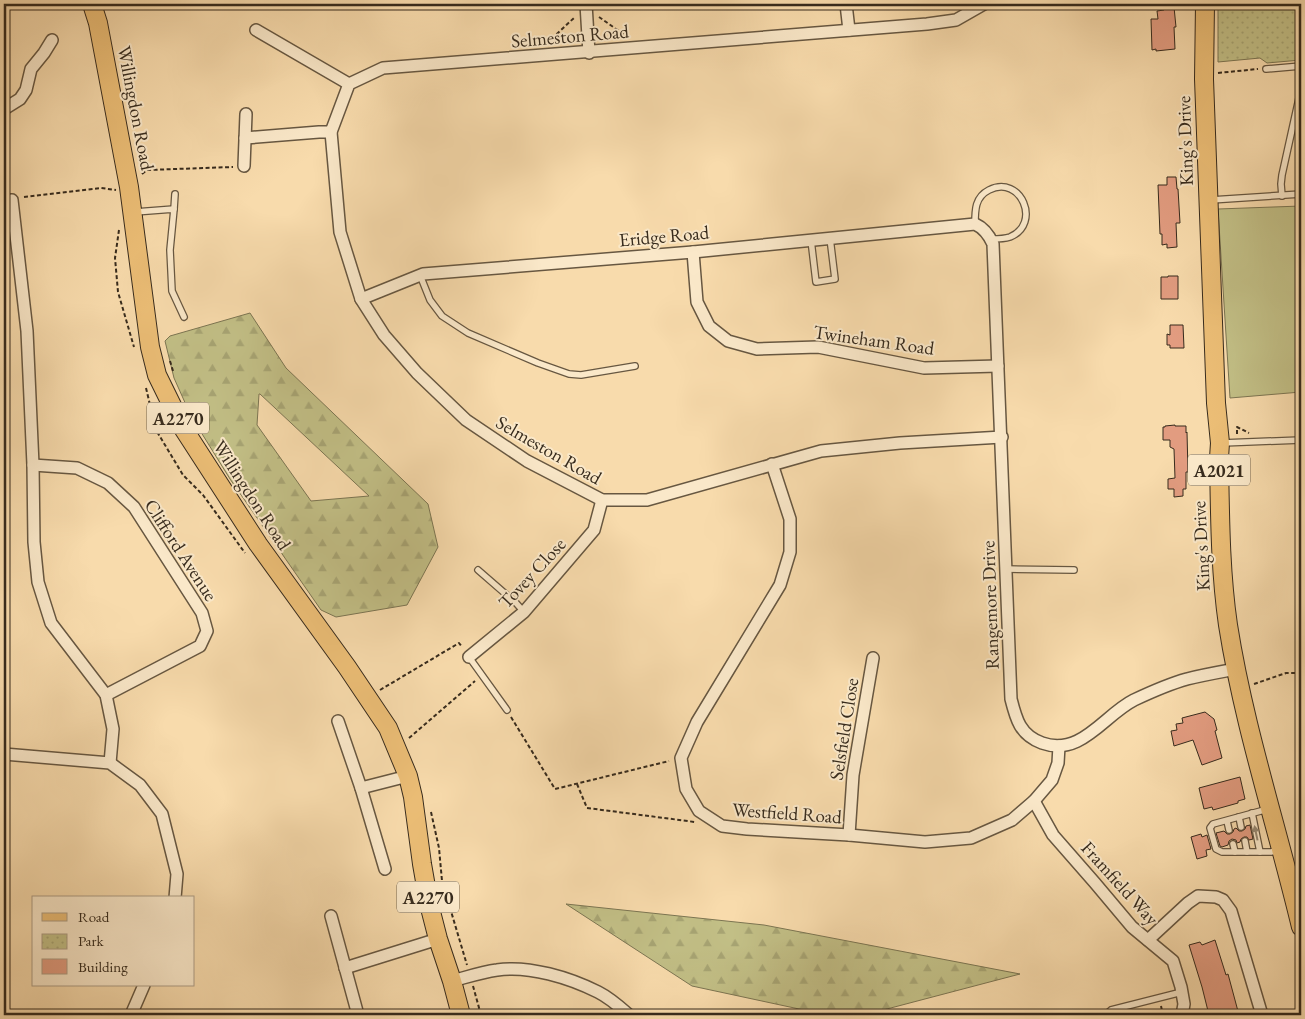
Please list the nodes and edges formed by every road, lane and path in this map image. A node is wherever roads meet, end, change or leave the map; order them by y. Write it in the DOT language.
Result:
graph roads {
  1 [pos="92,4"];
  2 [pos="846,4"];
  3 [pos="984,4"];
  4 [pos="1205,4"];
  5 [pos="586,5"];
  6 [pos="256,30"];
  7 [pos="849,30"];
  8 [pos="52,40"];
  9 [pos="642,48"];
  10 [pos="588,52"];
  11 [pos="532,57"];
  12 [pos="1301,66"];
  13 [pos="1266,69"];
  14 [pos="1204,74"];
  15 [pos="349,84"];
  16 [pos="1301,90"];
  17 [pos="4,109"];
  18 [pos="246,114"];
  19 [pos="330,132"];
  20 [pos="245,138"];
  21 [pos="244,166"];
  22 [pos="175,194"];
  23 [pos="1301,194"];
  24 [pos="1282,196"];
  25 [pos="1209,200"];
  26 [pos="4,201"];
  27 [pos="174,209"];
  28 [pos="133,212"];
  29 [pos="975,224"];
  30 [pos="830,238"];
  31 [pos="811,240"];
  32 [pos="991,240"];
  33 [pos="693,252"];
  34 [pos="420,275"];
  35 [pos="361,300"];
  36 [pos="184,317"];
  37 [pos="170,359"];
  38 [pos="635,366"];
  39 [pos="998,366"];
  40 [pos="174,378"];
  41 [pos="1002,437"];
  42 [pos="1301,440"];
  43 [pos="1220,443"];
  44 [pos="772,464"];
  45 [pos="33,465"];
  46 [pos="602,500"];
  47 [pos="1006,569"];
  48 [pos="478,570"];
  49 [pos="1074,570"];
  50 [pos="524,612"];
  51 [pos="470,657"];
  52 [pos="873,658"];
  53 [pos="1236,669"];
  54 [pos="1301,673"];
  55 [pos="482,675"];
  56 [pos="1240,689"];
  57 [pos="380,690"];
  58 [pos="106,695"];
  59 [pos="507,710"];
  60 [pos="338,721"];
  61 [pos="406,732"];
  62 [pos="1060,746"];
  63 [pos="4,754"];
  64 [pos="682,758"];
  65 [pos="110,763"];
  66 [pos="408,776"];
  67 [pos="577,784"];
  68 [pos="360,788"];
  69 [pos="1034,802"];
  70 [pos="1270,808"];
  71 [pos="430,810"];
  72 [pos="1252,813"];
  73 [pos="1239,817"];
  74 [pos="1227,820"];
  75 [pos="722,826"];
  76 [pos="1241,827"];
  77 [pos="1229,830"];
  78 [pos="849,835"];
  79 [pos="1245,841"];
  80 [pos="1233,844"];
  81 [pos="1281,850"];
  82 [pos="1235,852"];
  83 [pos="1247,852"];
  84 [pos="1260,852"];
  85 [pos="385,869"];
  86 [pos="175,896"];
  87 [pos="331,916"];
  88 [pos="1301,927"];
  89 [pos="438,939"];
  90 [pos="1148,940"];
  91 [pos="345,968"];
  92 [pos="470,976"];
  93 [pos="452,981"];
  94 [pos="144,986"];
  95 [pos="1182,992"];
  96 [pos="1161,1006"];
  97 [pos="131,1015"];
  98 [pos="358,1015"];
  99 [pos="461,1015"];
  100 [pos="481,1015"];
  101 [pos="630,1015"];
  102 [pos="1105,1015"];
  103 [pos="1163,1015"];
  104 [pos="1182,1015"];
  105 [pos="1262,1015"];
  1 -- 28 [label="main road, Willingdon Road / A2270"];
  2 -- 7 [label="street"];
  3 -- 7 [label="street, Selmeston Road"];
  4 -- 14 [label="main road, King's Drive / A2021"];
  5 -- 9 [label="path"];
  5 -- 10 [label="street"];
  5 -- 11 [label="path"];
  6 -- 15 [label="street"];
  7 -- 9 [label="street, Selmeston Road"];
  8 -- 17 [label="street"];
  9 -- 10 [label="street, Selmeston Road"];
  10 -- 11 [label="street, Selmeston Road"];
  11 -- 15 [label="street, Selmeston Road"];
  12 -- 13 [label="lane"];
  13 -- 14 [label="path"];
  14 -- 25 [label="main road, King's Drive / A2021"];
  15 -- 19 [label="street, Selmeston Road"];
  16 -- 24 [label="lane"];
  18 -- 20 [label="street"];
  19 -- 20 [label="street"];
  19 -- 35 [label="street, Selmeston Road"];
  20 -- 21 [label="street"];
  22 -- 27 [label="lane"];
  23 -- 24 [label="lane"];
  24 -- 25 [label="lane"];
  25 -- 43 [label="main road, King's Drive / A2021"];
  26 -- 45 [label="street"];
  27 -- 28 [label="lane"];
  27 -- 36 [label="lane"];
  28 -- 66 [label="main road, Willingdon Road / A2270"];
  29 -- 30 [label="street, Eridge Road"];
  29 -- 32 [label="street"];
  29 -- 32 [label="lane"];
  30 -- 31 [label="street, Eridge Road"];
  30 -- 31 [label="lane"];
  31 -- 33 [label="street, Eridge Road"];
  32 -- 39 [label="street, Rangemore Drive"];
  33 -- 34 [label="street, Eridge Road"];
  33 -- 39 [label="street, Twineham Road"];
  34 -- 35 [label="street, Eridge Road"];
  34 -- 38 [label="lane"];
  35 -- 46 [label="street, Selmeston Road"];
  37 -- 40 [label="path"];
  39 -- 41 [label="street, Rangemore Drive"];
  41 -- 44 [label="street, Selmeston Road"];
  41 -- 47 [label="street, Rangemore Drive"];
  42 -- 43 [label="lane"];
  43 -- 53 [label="main road, King's Drive / A2021"];
  44 -- 46 [label="street, Selmeston Road"];
  44 -- 64 [label="street, Westfield Road"];
  45 -- 58 [label="street"];
  45 -- 58 [label="street, Clifford Avenue"];
  46 -- 50 [label="street, Tovey Close"];
  47 -- 49 [label="lane"];
  47 -- 62 [label="street, Rangemore Drive"];
  48 -- 50 [label="lane"];
  50 -- 51 [label="street, Tovey Close"];
  51 -- 55 [label="lane"];
  51 -- 57 [label="path"];
  52 -- 78 [label="street, Selsfield Close"];
  53 -- 56 [label="main road, King's Drive / A2021"];
  53 -- 62 [label="street"];
  54 -- 56 [label="path"];
  55 -- 59 [label="lane"];
  55 -- 61 [label="path"];
  56 -- 70 [label="main road, King's Drive / A2021"];
  58 -- 65 [label="street"];
  59 -- 67 [label="path"];
  60 -- 68 [label="street"];
  62 -- 69 [label="street, Westfield Road"];
  63 -- 65 [label="street"];
  64 -- 67 [label="path"];
  64 -- 75 [label="street, Westfield Road"];
  65 -- 86 [label="street"];
  66 -- 68 [label="street"];
  66 -- 89 [label="main road, Willingdon Road / A2270"];
  67 -- 75 [label="path"];
  68 -- 85 [label="street"];
  69 -- 78 [label="street, Westfield Road"];
  69 -- 90 [label="street, Framfield Way"];
  70 -- 72 [label="lane"];
  70 -- 81 [label="main road, King's Drive / A2021"];
  71 -- 92 [label="path"];
  72 -- 73 [label="lane"];
  84 -- 72 [label="lane, one-way"];
  73 -- 74 [label="lane"];
  73 -- 76 [label="lane"];
  74 -- 77 [label="lane"];
  74 -- 82 [label="lane"];
  75 -- 78 [label="street, Westfield Road"];
  79 -- 83 [label="lane"];
  80 -- 82 [label="lane"];
  81 -- 84 [label="lane"];
  81 -- 88 [label="main road, King's Drive / A2021"];
  82 -- 83 [label="lane"];
  83 -- 84 [label="lane"];
  87 -- 91 [label="street"];
  89 -- 91 [label="street"];
  89 -- 93 [label="main road, Willingdon Road / A2270"];
  90 -- 95 [label="street, Framfield Way"];
  90 -- 105 [label="street"];
  91 -- 98 [label="street"];
  92 -- 93 [label="street"];
  92 -- 100 [label="path"];
  92 -- 101 [label="street"];
  93 -- 99 [label="main road, Willingdon Road / A2270"];
  94 -- 97 [label="street"];
  95 -- 102 [label="lane"];
  95 -- 104 [label="street, Framfield Way"];
  96 -- 103 [label="path"];
}
